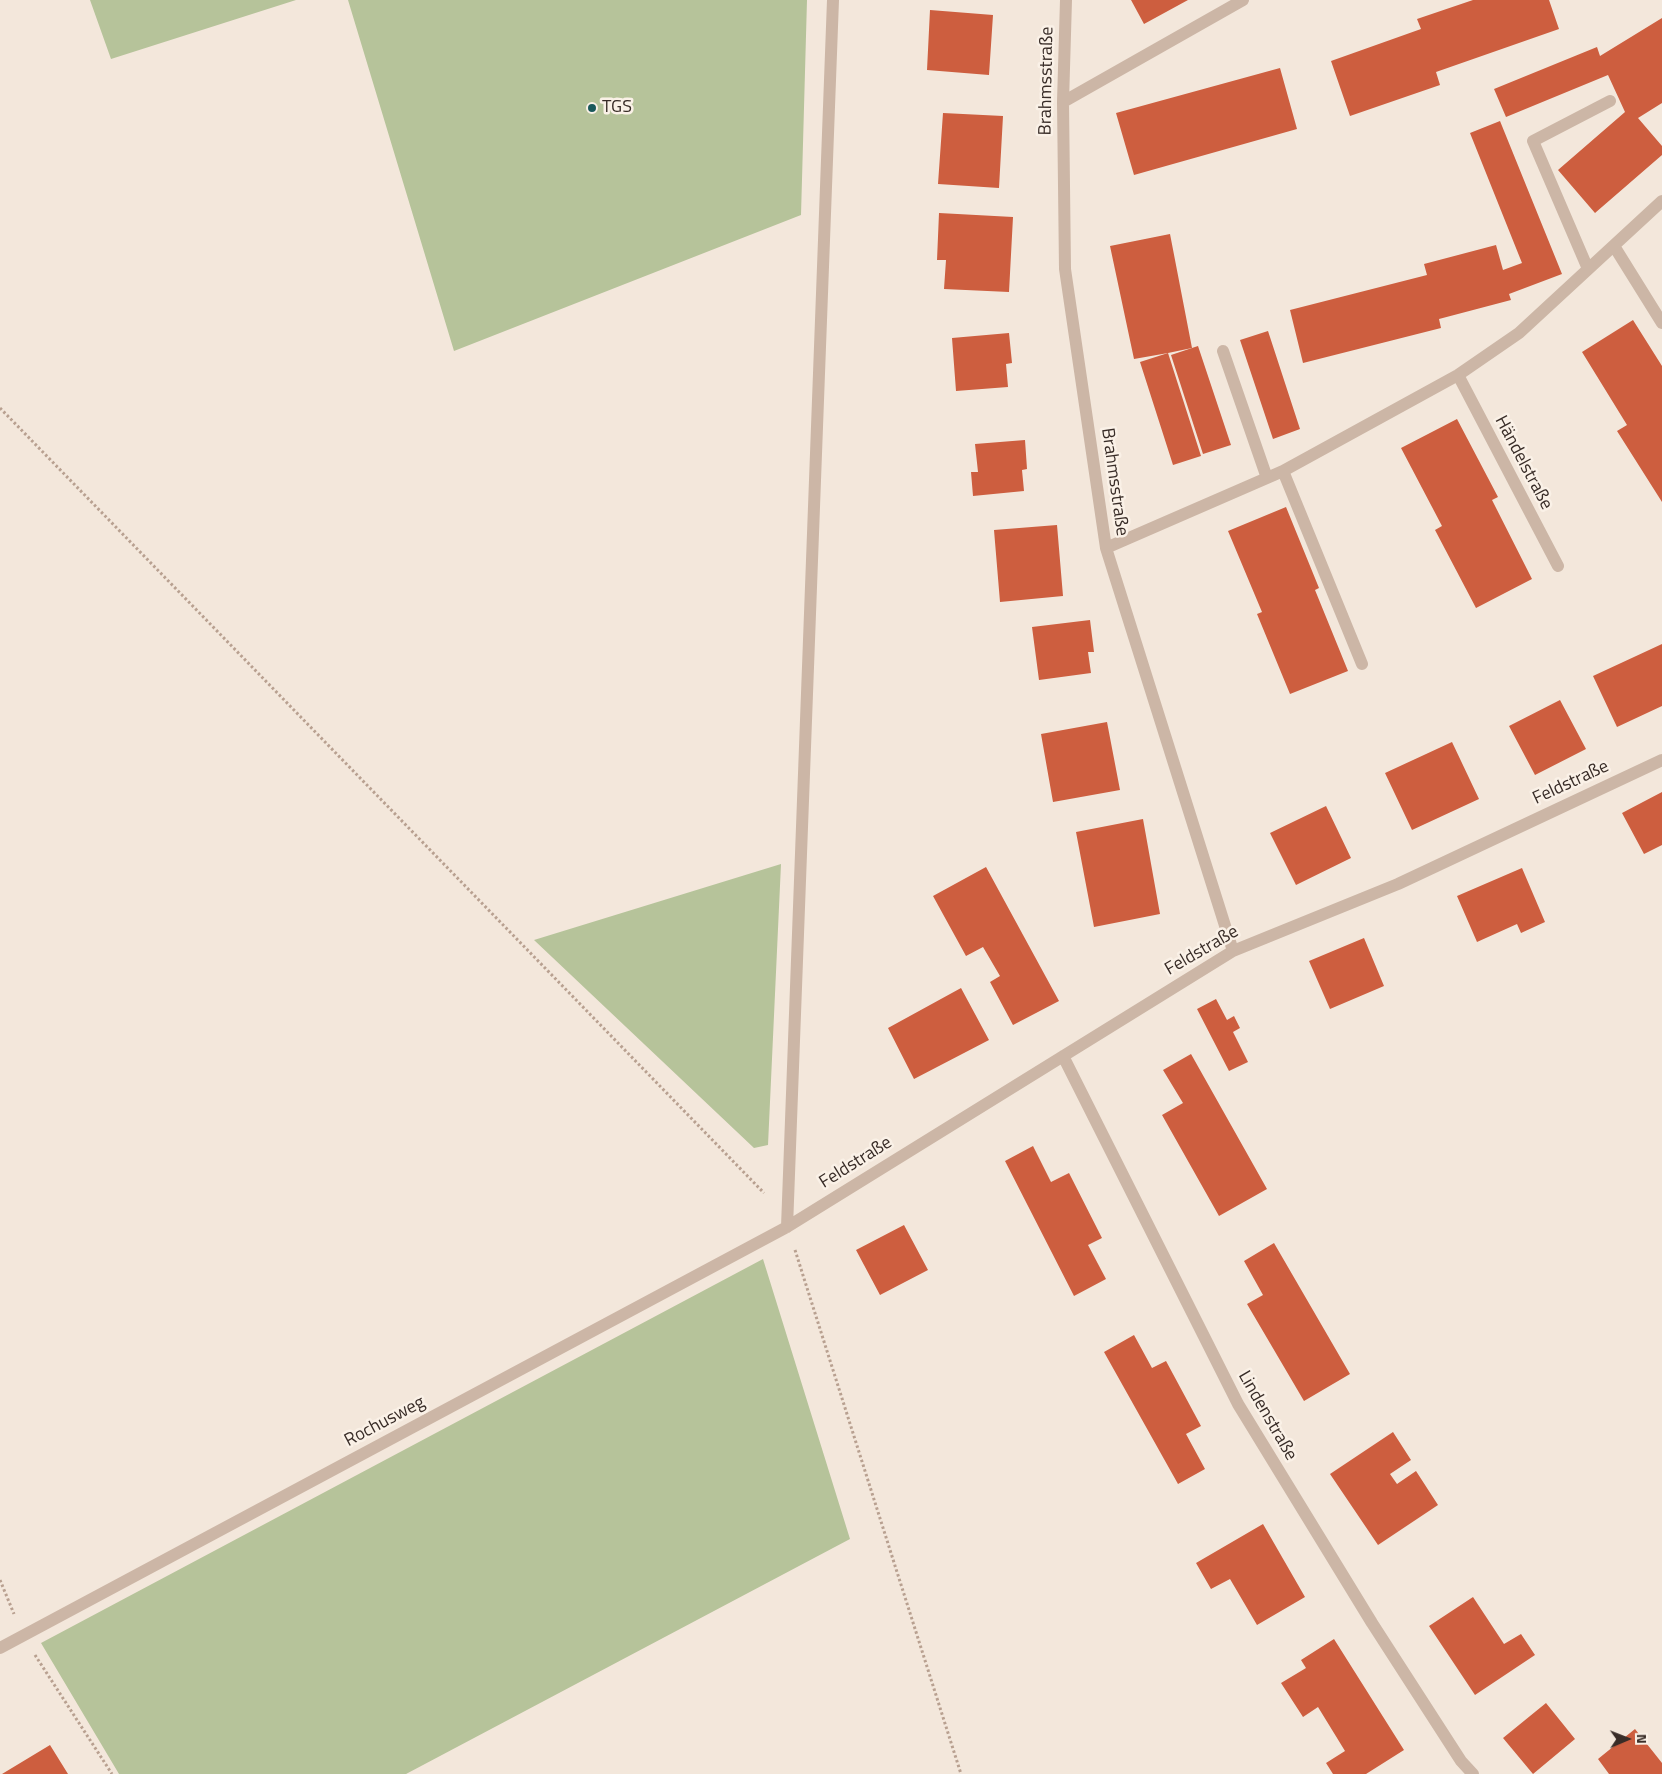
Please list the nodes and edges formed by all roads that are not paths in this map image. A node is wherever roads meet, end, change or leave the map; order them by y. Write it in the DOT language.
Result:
graph roads {
  1 [pos="833,0"];
  2 [pos="1066,0"];
  3 [pos="1243,0"];
  4 [pos="1610,101"];
  5 [pos="1062,102"];
  6 [pos="1662,201"];
  7 [pos="1614,246"];
  8 [pos="1588,269"];
  9 [pos="1662,323"];
  10 [pos="1223,351"];
  11 [pos="1458,375"];
  12 [pos="1283,471"];
  13 [pos="1266,478"];
  14 [pos="1106,548"];
  15 [pos="1558,566"];
  16 [pos="1362,664"];
  17 [pos="1662,760"];
  18 [pos="1232,951"];
  19 [pos="1063,1056"];
  20 [pos="788,1227"];
  21 [pos="0,1648"];
  22 [pos="1473,1774"];
  1 -- 20 [label="street"];
  2 -- 5 [label="street, Brahmsstraße"];
  3 -- 5 [label="street"];
  4 -- 8 [label="street"];
  5 -- 14 [label="street, Brahmsstraße"];
  6 -- 7 [label="street"];
  7 -- 8 [label="street"];
  7 -- 9 [label="street"];
  8 -- 11 [label="street"];
  10 -- 13 [label="street"];
  11 -- 12 [label="street"];
  11 -- 15 [label="street, Händelstraße"];
  12 -- 13 [label="street"];
  12 -- 16 [label="street"];
  13 -- 14 [label="street"];
  14 -- 18 [label="street, Brahmsstraße"];
  17 -- 18 [label="street, Feldstraße"];
  18 -- 19 [label="street, Feldstraße"];
  19 -- 20 [label="street, Feldstraße"];
  19 -- 22 [label="street, Lindenstraße"];
  20 -- 21 [label="street, Rochusweg"];
}
